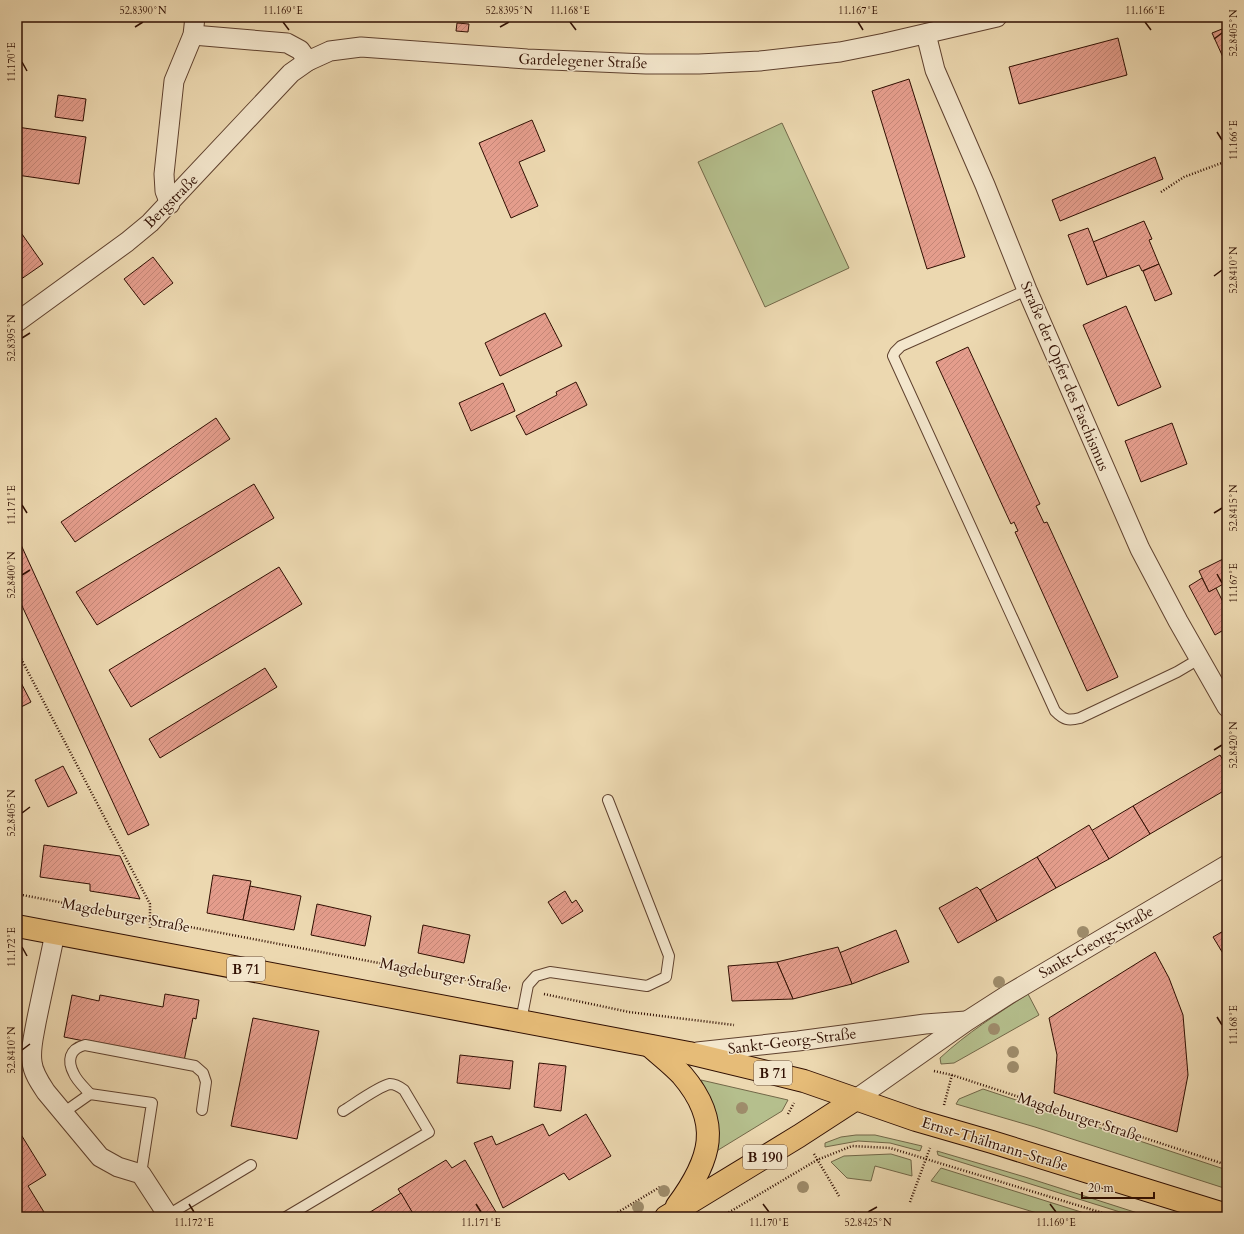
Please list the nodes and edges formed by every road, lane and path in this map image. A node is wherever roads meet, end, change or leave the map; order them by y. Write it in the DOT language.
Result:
graph roads {
  1 [pos="997,17"];
  2 [pos="194,26"];
  3 [pos="926,34"];
  4 [pos="308,61"];
  5 [pos="1227,161"];
  6 [pos="1161,192"];
  7 [pos="170,204"];
  8 [pos="1027,290"];
  9 [pos="17,322"];
  10 [pos="17,651"];
  11 [pos="1199,659"];
  12 [pos="1227,707"];
  13 [pos="608,800"];
  14 [pos="1227,865"];
  15 [pos="17,894"];
  16 [pos="151,920"];
  17 [pos="17,926"];
  18 [pos="55,933"];
  19 [pos="149,951"];
  20 [pos="527,991"];
  21 [pos="967,1020"];
  22 [pos="521,1021"];
  23 [pos="740,1025"];
  24 [pos="650,1046"];
  25 [pos="689,1053"];
  26 [pos="933,1070"];
  27 [pos="952,1074"];
  28 [pos="90,1094"];
  29 [pos="856,1099"];
  30 [pos="944,1102"];
  31 [pos="202,1110"];
  32 [pos="343,1111"];
  33 [pos="63,1113"];
  34 [pos="930,1148"];
  35 [pos="926,1158"];
  36 [pos="817,1160"];
  37 [pos="1227,1164"];
  38 [pos="251,1165"];
  39 [pos="141,1174"];
  40 [pos="664,1185"];
  41 [pos="839,1196"];
  42 [pos="910,1202"];
  43 [pos="669,1215"];
  44 [pos="1227,1215"];
  45 [pos="169,1216"];
  46 [pos="286,1217"];
  47 [pos="610,1217"];
  48 [pos="721,1217"];
  49 [pos="1116,1217"];
  1 -- 3 [label="street, Gardelegener Straße"];
  2 -- 4 [label="street"];
  2 -- 7 [label="street"];
  3 -- 4 [label="street, Gardelegener Straße"];
  3 -- 8 [label="street, Straße der Opfer des Faschismus"];
  4 -- 7 [label="street, Bergstraße"];
  5 -- 6 [label="path"];
  7 -- 9 [label="street, Bergstraße"];
  8 -- 11 [label="street, Straße der Opfer des Faschismus"];
  8 -- 11 [label="lane"];
  10 -- 16 [label="path"];
  11 -- 12 [label="street, Straße der Opfer des Faschismus"];
  13 -- 20 [label="lane"];
  14 -- 21 [label="street, Sankt-Georg-Straße"];
  15 -- 16 [label="path, Magdeburger Straße"];
  16 -- 19 [label="path"];
  16 -- 20 [label="path, Magdeburger Straße"];
  17 -- 18 [label="main road, Magdeburger Straße / B 71"];
  18 -- 19 [label="main road, Magdeburger Straße / B 71"];
  18 -- 33 [label="street"];
  19 -- 22 [label="main road, Magdeburger Straße / B 71"];
  20 -- 22 [label="lane"];
  20 -- 23 [label="path, Magdeburger Straße"];
  21 -- 25 [label="street, Sankt-Georg-Straße"];
  21 -- 29 [label="street, Sankt-Georg-Straße"];
  22 -- 24 [label="main road, Magdeburger Straße / B 71"];
  24 -- 25 [label="main road, Magdeburger Straße / B 71"];
  24 -- 43 [label="main road"];
  25 -- 29 [label="main road, Magdeburger Straße / B 71"];
  26 -- 27 [label="path, Magdeburger Straße"];
  27 -- 30 [label="path"];
  27 -- 37 [label="path, Magdeburger Straße"];
  28 -- 31 [label="lane"];
  28 -- 33 [label="lane"];
  28 -- 39 [label="lane"];
  29 -- 43 [label="main road, B 190"];
  29 -- 44 [label="main road, Ernst-Thälmann-Straße / B 71"];
  32 -- 46 [label="lane"];
  33 -- 39 [label="street"];
  34 -- 35 [label="path"];
  35 -- 36 [label="path"];
  35 -- 42 [label="path"];
  35 -- 49 [label="path"];
  36 -- 41 [label="path"];
  36 -- 48 [label="path"];
  38 -- 45 [label="lane"];
  39 -- 45 [label="street"];
  40 -- 47 [label="path"];
}
